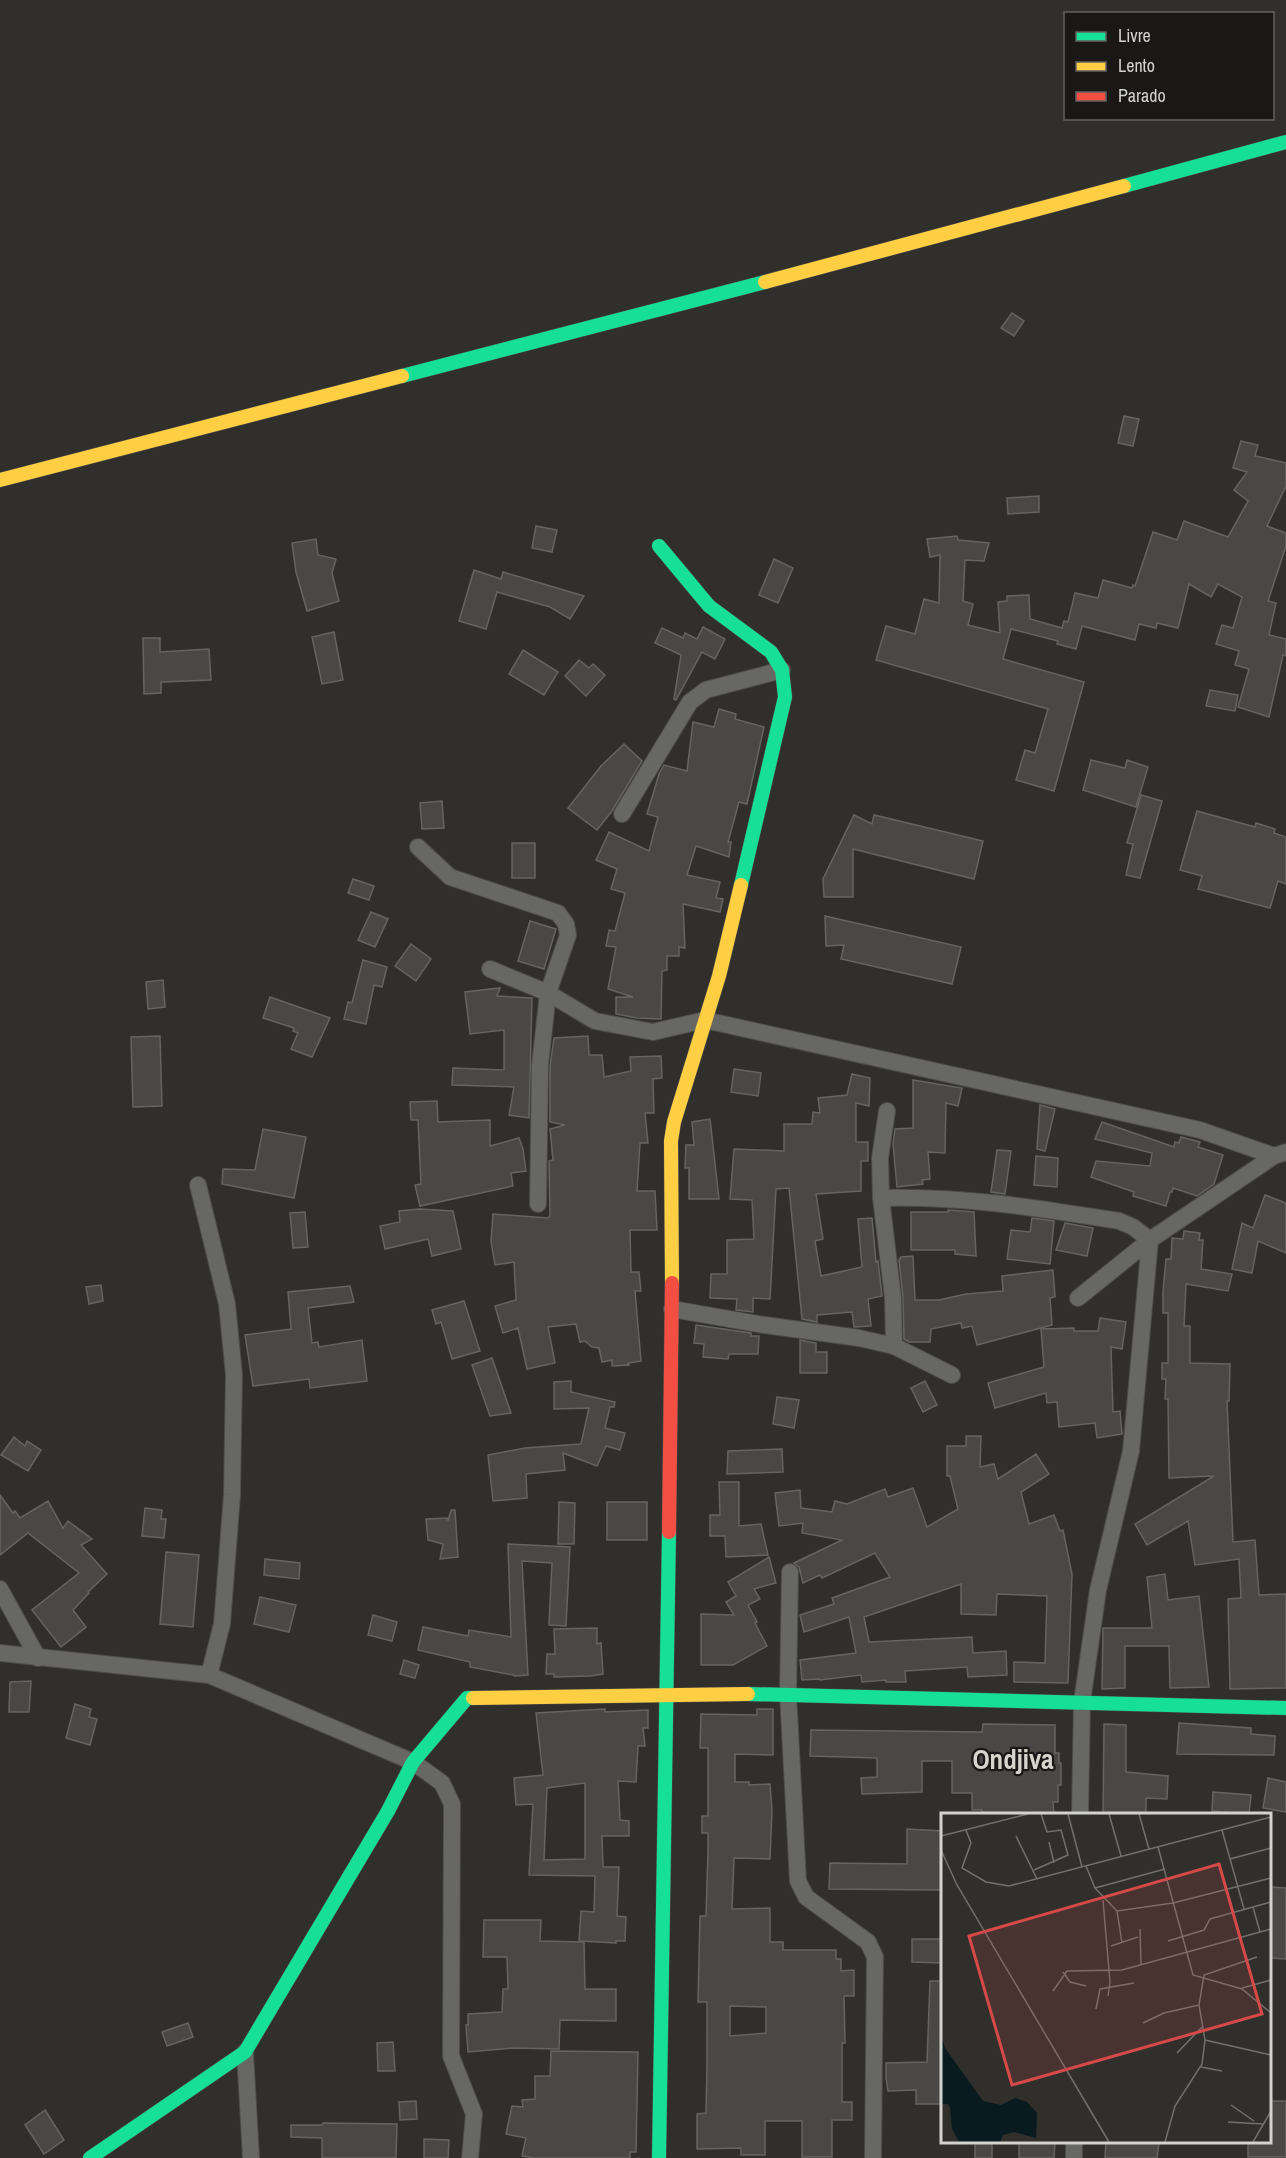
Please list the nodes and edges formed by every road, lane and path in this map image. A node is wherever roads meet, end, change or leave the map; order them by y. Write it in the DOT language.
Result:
graph roads {
  1 [pos="1286,142"];
  2 [pos="0,480"];
  3 [pos="659,546"];
  4 [pos="782,670"];
  5 [pos="622,814"];
  6 [pos="418,847"];
  7 [pos="490,969"];
  8 [pos="548,993"];
  9 [pos="705,1020"];
  10 [pos="887,1112"];
  11 [pos="1280,1154"];
  12 [pos="198,1185"];
  13 [pos="881,1198"];
  14 [pos="538,1204"];
  15 [pos="1150,1240"];
  16 [pos="1078,1298"];
  17 [pos="672,1309"];
  18 [pos="894,1346"];
  19 [pos="952,1375"];
  20 [pos="790,1572"];
  21 [pos="0,1588"];
  22 [pos="0,1653"];
  23 [pos="38,1659"];
  24 [pos="209,1675"];
  25 [pos="665,1694"];
  26 [pos="788,1694"];
  27 [pos="1082,1702"];
  28 [pos="1286,1708"];
  29 [pos="413,1762"];
  30 [pos="1080,1813"];
  31 [pos="245,2052"];
  32 [pos="90,2158"];
  33 [pos="251,2158"];
  34 [pos="470,2158"];
  35 [pos="659,2158"];
  36 [pos="873,2158"];
  1 -- 2 [label="street"];
  3 -- 4 [label="street"];
  4 -- 5 [label="street"];
  4 -- 9 [label="street"];
  6 -- 8 [label="street"];
  7 -- 8 [label="street"];
  8 -- 9 [label="street"];
  8 -- 14 [label="street"];
  9 -- 11 [label="street"];
  9 -- 17 [label="street"];
  10 -- 13 [label="street"];
  11 -- 15 [label="street"];
  12 -- 24 [label="street"];
  13 -- 15 [label="street"];
  13 -- 18 [label="street"];
  15 -- 16 [label="street"];
  15 -- 27 [label="street"];
  17 -- 18 [label="street"];
  17 -- 25 [label="street"];
  18 -- 19 [label="street"];
  20 -- 26 [label="street"];
  21 -- 23 [label="street"];
  22 -- 23 [label="street"];
  23 -- 24 [label="street"];
  24 -- 29 [label="street"];
  25 -- 26 [label="street"];
  25 -- 29 [label="street"];
  25 -- 35 [label="street"];
  26 -- 27 [label="street"];
  26 -- 36 [label="street"];
  27 -- 28 [label="street"];
  27 -- 30 [label="street"];
  29 -- 31 [label="street"];
  29 -- 34 [label="street"];
  31 -- 32 [label="street"];
  31 -- 33 [label="street"];
}
